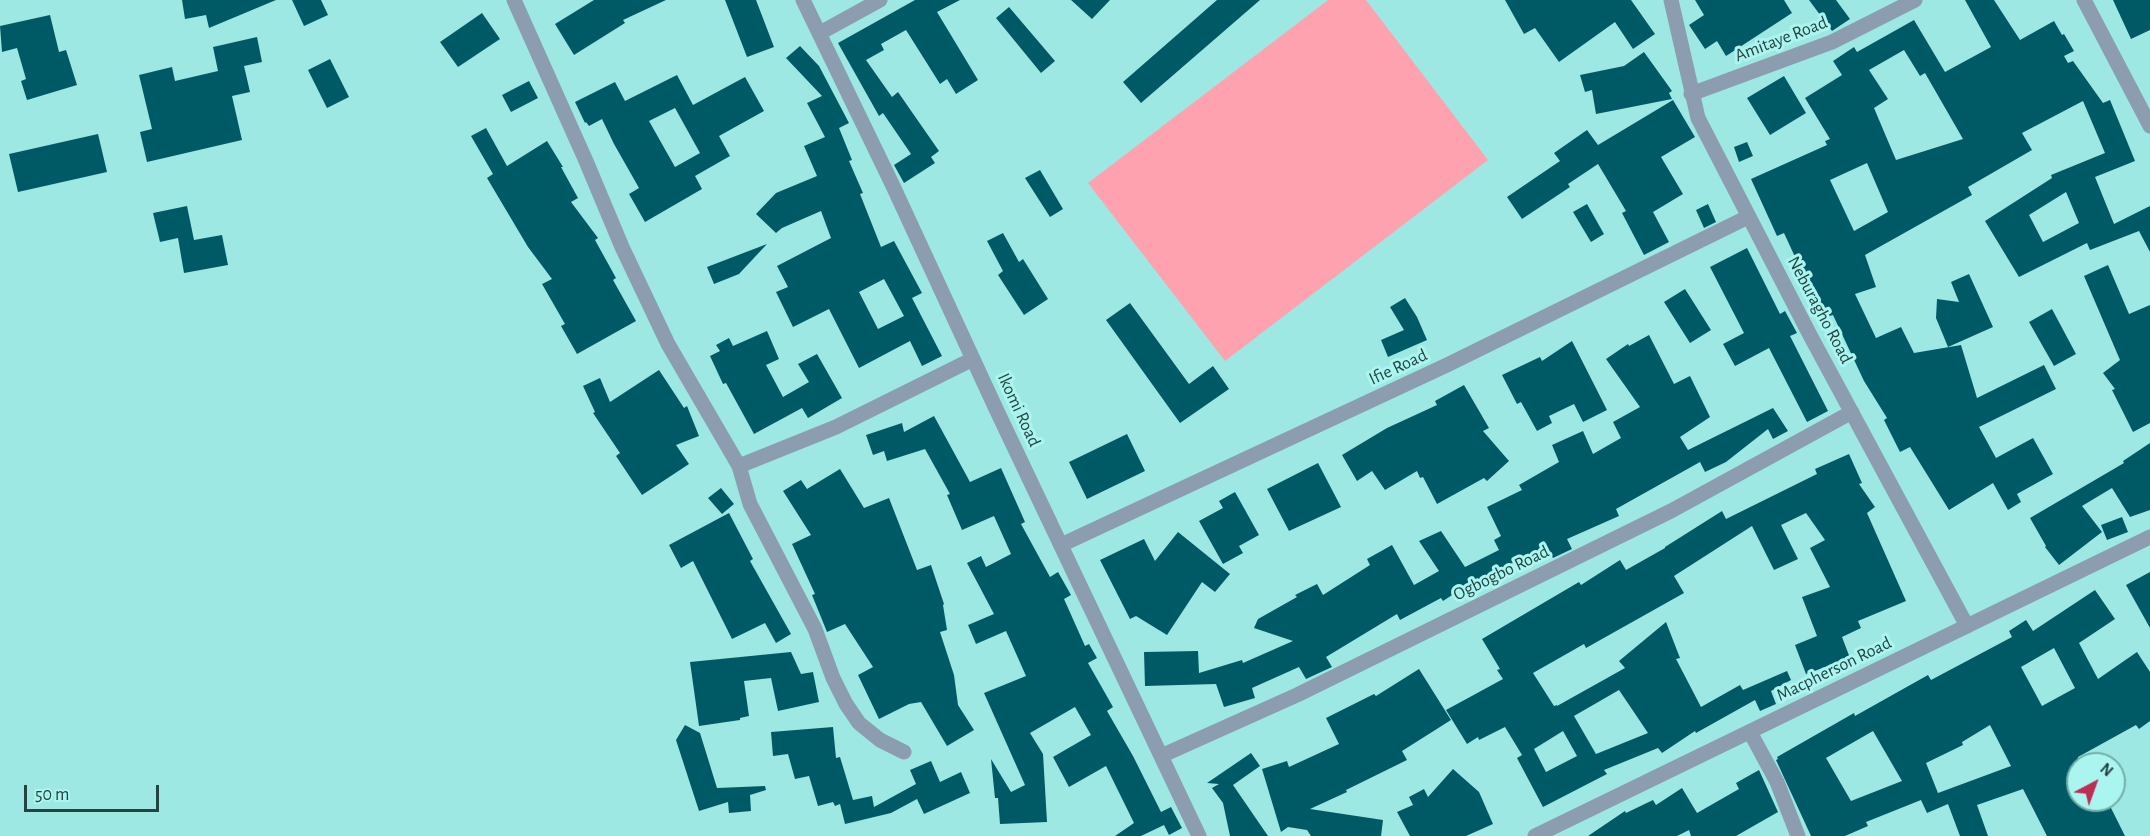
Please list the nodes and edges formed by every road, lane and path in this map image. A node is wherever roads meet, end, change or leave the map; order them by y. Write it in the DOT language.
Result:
graph roads {
  1 [pos="514,0"];
  2 [pos="803,0"];
  3 [pos="880,0"];
  4 [pos="1671,0"];
  5 [pos="1915,0"];
  6 [pos="2084,0"];
  7 [pos="820,33"];
  8 [pos="1691,94"];
  9 [pos="2150,126"];
  10 [pos="1748,217"];
  11 [pos="974,359"];
  12 [pos="1852,412"];
  13 [pos="739,466"];
  14 [pos="2150,537"];
  15 [pos="1061,545"];
  16 [pos="1967,626"];
  17 [pos="1750,732"];
  18 [pos="904,752"];
  19 [pos="1161,756"];
  20 [pos="1199,836"];
  21 [pos="1535,836"];
  22 [pos="1798,836"];
  1 -- 13 [label="street"];
  2 -- 7 [label="street, Ikomi Road"];
  3 -- 7 [label="street"];
  4 -- 8 [label="street, Neburagho Road"];
  5 -- 8 [label="street, Amitaye Road"];
  6 -- 9 [label="street"];
  7 -- 11 [label="street, Ikomi Road"];
  8 -- 10 [label="street, Neburagho Road"];
  10 -- 12 [label="street, Neburagho Road"];
  10 -- 15 [label="street, Ifie Road"];
  11 -- 13 [label="street"];
  11 -- 15 [label="street, Ikomi Road"];
  12 -- 16 [label="street, Neburagho Road"];
  12 -- 19 [label="street, Ogbogbo Road"];
  13 -- 18 [label="street"];
  14 -- 16 [label="street, Macpherson Road"];
  15 -- 19 [label="street, Ikomi Road"];
  16 -- 17 [label="street, Macpherson Road"];
  17 -- 21 [label="street, Macpherson Road"];
  17 -- 22 [label="street"];
  19 -- 20 [label="street, Ikomi Road"];
}
